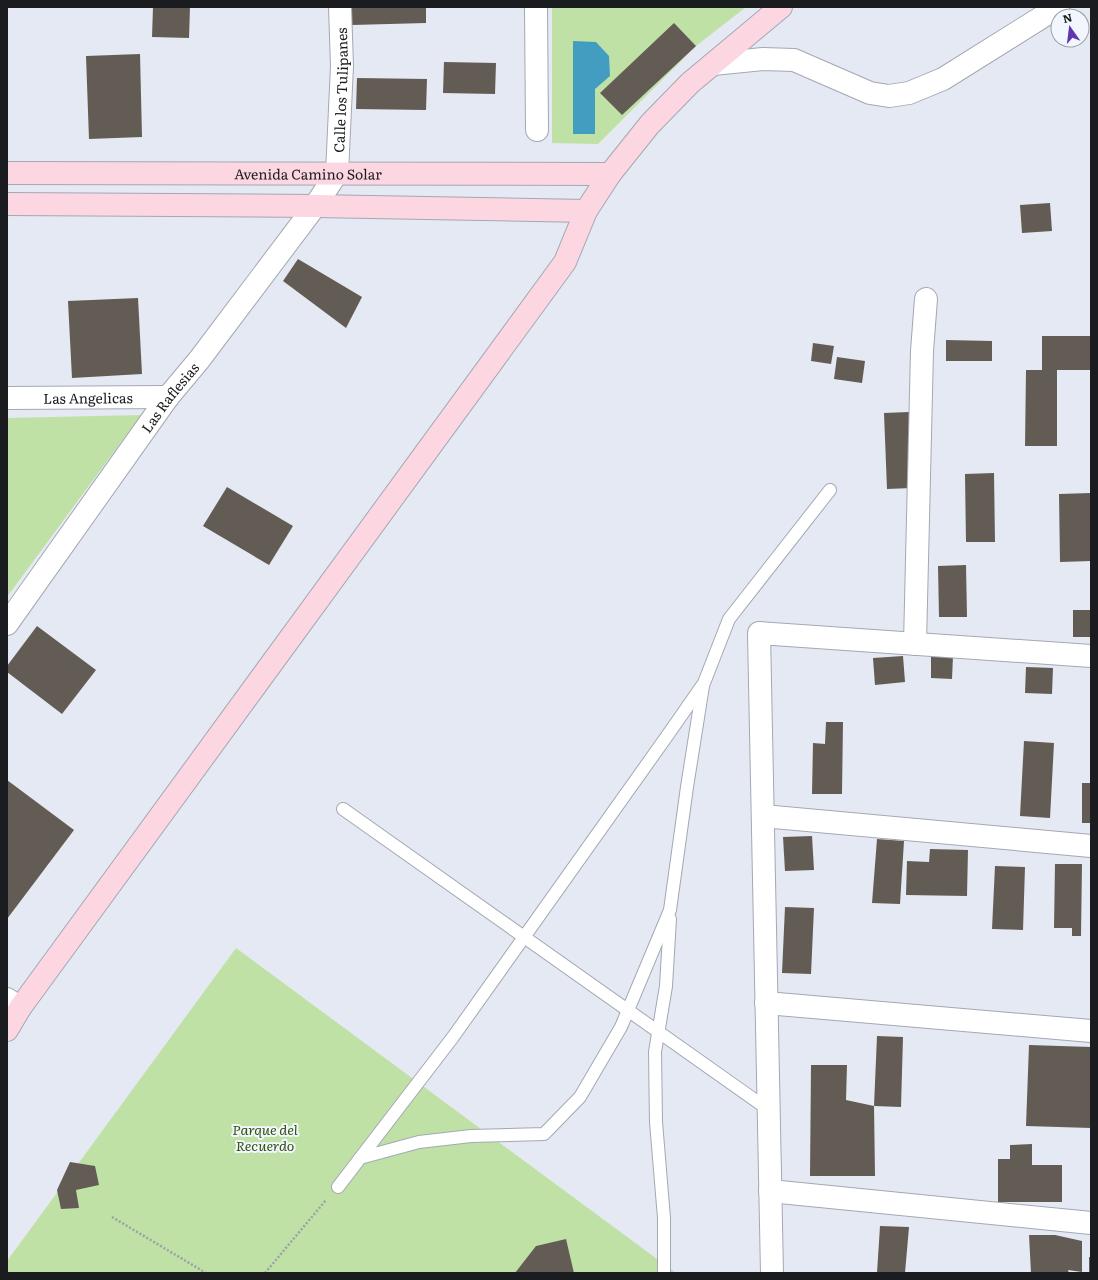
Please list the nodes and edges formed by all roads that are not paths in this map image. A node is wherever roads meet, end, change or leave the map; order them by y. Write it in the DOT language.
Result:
graph roads {
  1 [pos="340,7"];
  2 [pos="536,7"];
  3 [pos="781,7"];
  4 [pos="1058,7"];
  5 [pos="713,64"];
  6 [pos="537,130"];
  7 [pos="7,173"];
  8 [pos="337,173"];
  9 [pos="610,174"];
  10 [pos="7,204"];
  11 [pos="315,206"];
  12 [pos="586,211"];
  13 [pos="926,299"];
  14 [pos="168,397"];
  15 [pos="7,398"];
  16 [pos="830,490"];
  17 [pos="7,624"];
  18 [pos="915,644"];
  19 [pos="1091,656"];
  20 [pos="704,683"];
  21 [pos="343,809"];
  22 [pos="763,816"];
  23 [pos="1091,846"];
  24 [pos="670,910"];
  25 [pos="524,937"];
  26 [pos="766,1003"];
  27 [pos="14,1004"];
  28 [pos="628,1011"];
  29 [pos="7,1030"];
  30 [pos="1091,1031"];
  31 [pos="658,1032"];
  32 [pos="769,1110"];
  33 [pos="360,1158"];
  34 [pos="338,1187"];
  35 [pos="770,1191"];
  36 [pos="1091,1222"];
  37 [pos="664,1273"];
  38 [pos="772,1273"];
  1 -- 8 [label="street, Calle los Tulipanes"];
  2 -- 6 [label="street"];
  3 -- 5 [label="street"];
  4 -- 5 [label="street"];
  5 -- 9 [label="street"];
  7 -- 8 [label="street, Avenida Camino Solar"];
  8 -- 9 [label="street, Avenida Camino Solar"];
  8 -- 11 [label="street, Las Raflesias"];
  9 -- 12 [label="street"];
  10 -- 11 [label="street"];
  11 -- 12 [label="street"];
  11 -- 14 [label="street, Las Raflesias"];
  12 -- 27 [label="street"];
  13 -- 18 [label="street"];
  14 -- 15 [label="street, Las Angelicas"];
  14 -- 17 [label="street, Las Raflesias"];
  16 -- 20 [label="lane"];
  18 -- 19 [label="street"];
  18 -- 22 [label="street"];
  20 -- 24 [label="lane"];
  20 -- 25 [label="lane"];
  21 -- 25 [label="lane"];
  22 -- 23 [label="street"];
  22 -- 26 [label="street"];
  24 -- 28 [label="lane"];
  24 -- 31 [label="lane"];
  25 -- 28 [label="lane"];
  25 -- 33 [label="lane"];
  26 -- 30 [label="street"];
  26 -- 32 [label="street"];
  27 -- 29 [label="street"];
  28 -- 31 [label="lane"];
  28 -- 33 [label="lane"];
  31 -- 32 [label="lane"];
  31 -- 37 [label="lane"];
  32 -- 35 [label="street"];
  33 -- 34 [label="lane"];
  35 -- 36 [label="street"];
  35 -- 38 [label="street"];
}
